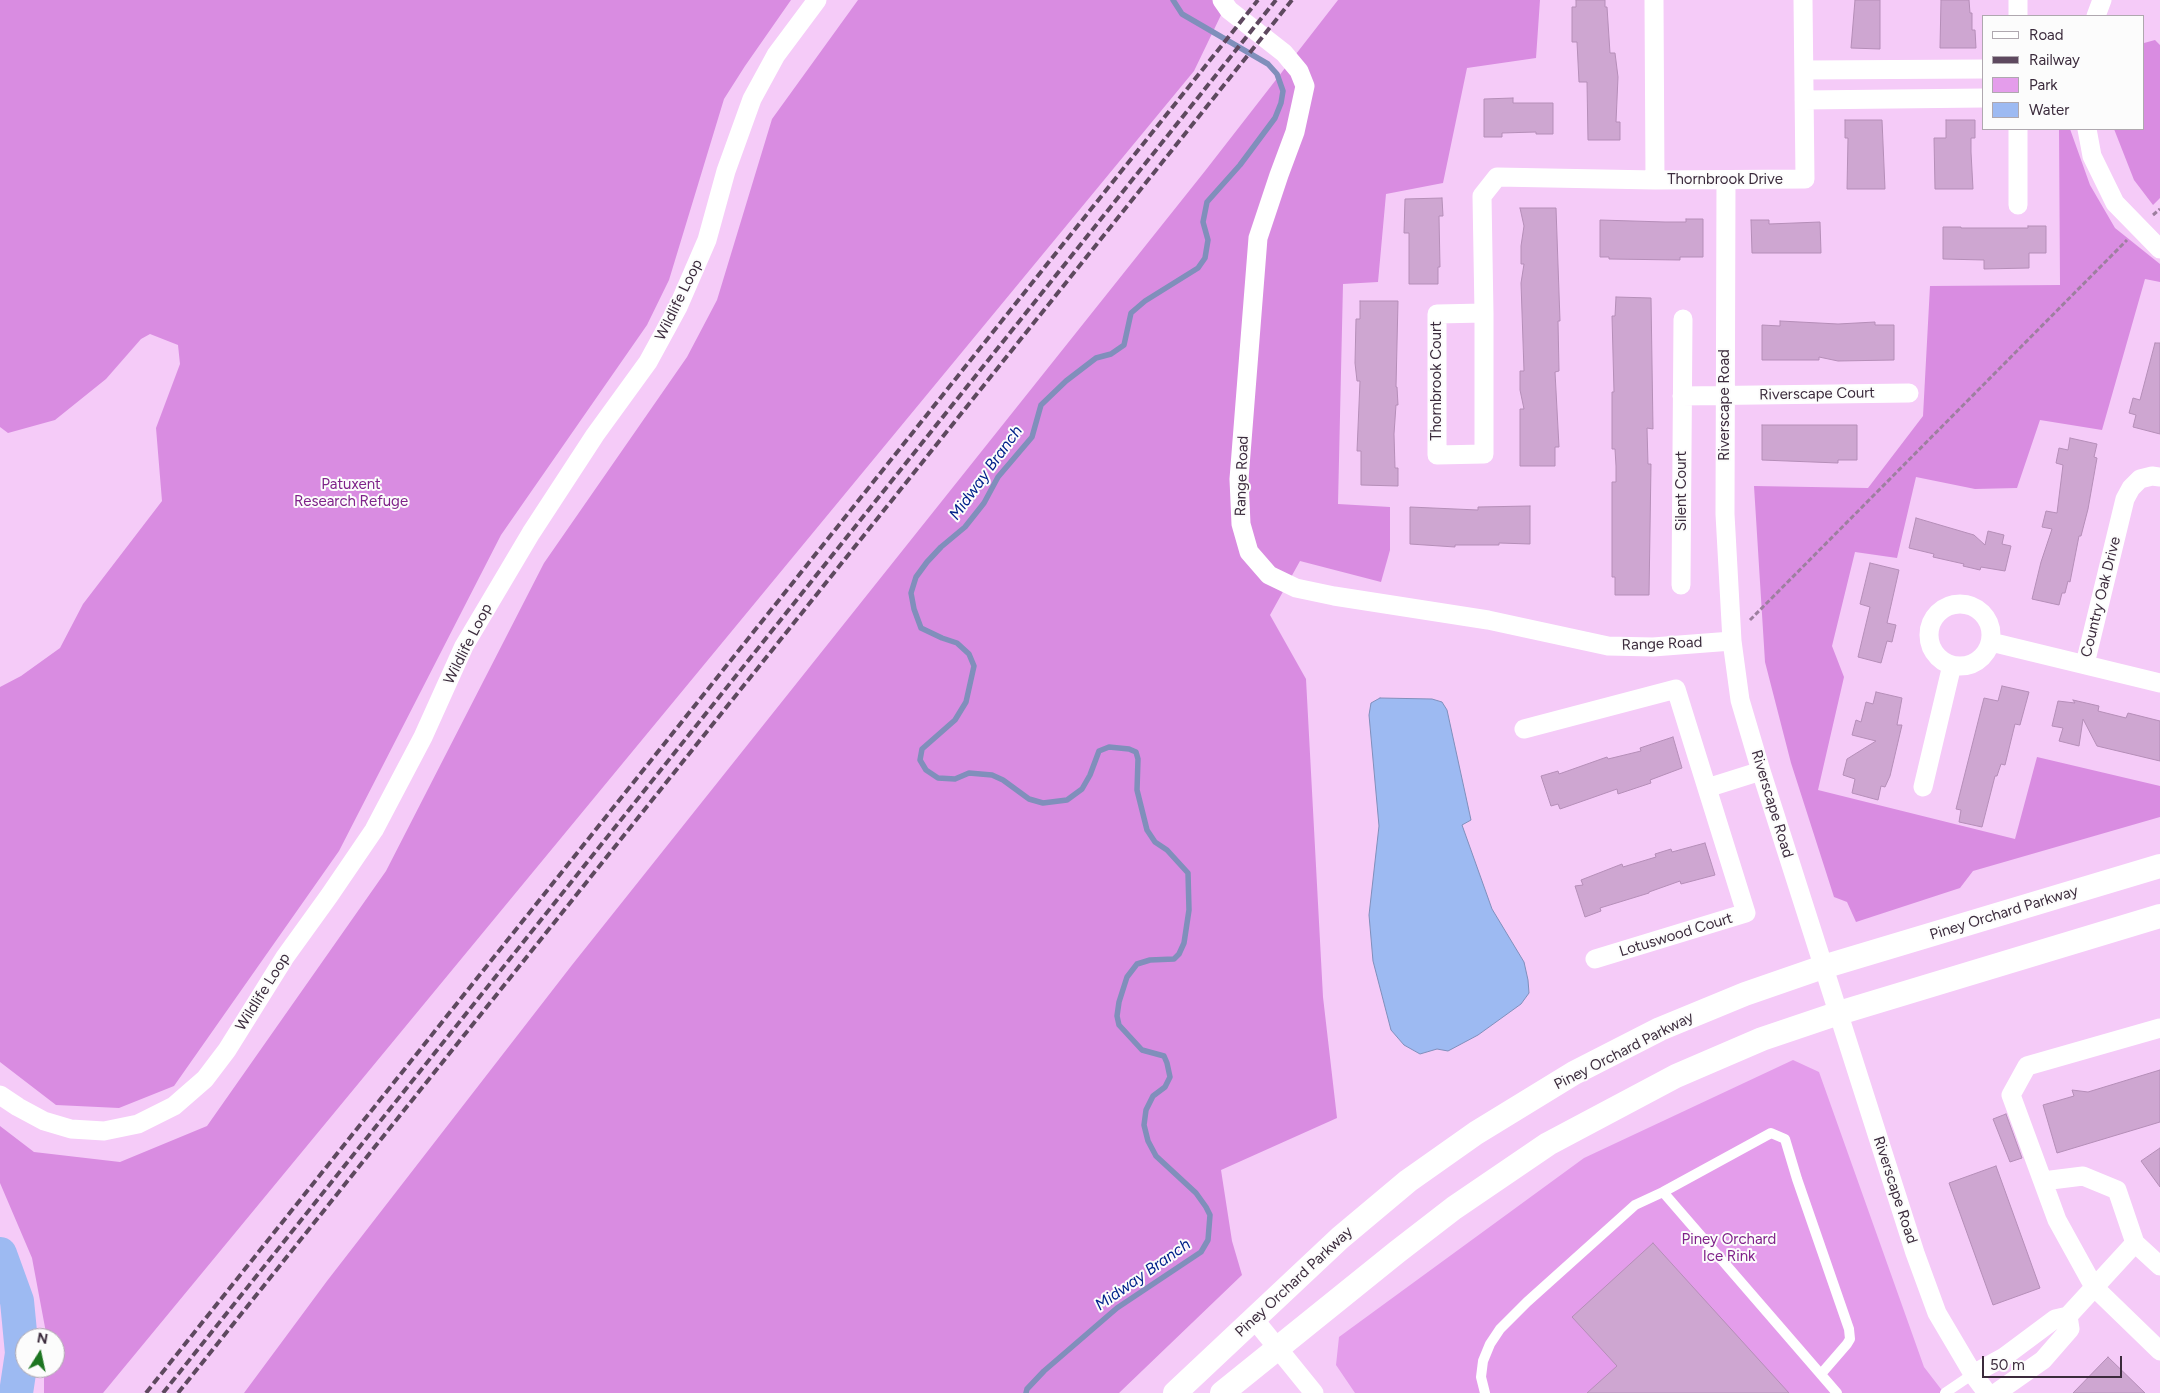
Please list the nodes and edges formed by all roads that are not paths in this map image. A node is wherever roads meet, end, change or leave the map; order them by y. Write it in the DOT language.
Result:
graph roads {
  1 [pos="817,0"];
  2 [pos="1222,0"];
  3 [pos="1654,0"];
  4 [pos="1804,0"];
  5 [pos="2018,0"];
  6 [pos="2102,0"];
  7 [pos="2018,15"];
  8 [pos="2096,15"];
  9 [pos="1982,69"];
  10 [pos="1804,70"];
  11 [pos="1982,98"];
  12 [pos="1804,100"];
  13 [pos="2018,130"];
  14 [pos="2087,130"];
  15 [pos="1655,180"];
  16 [pos="1726,180"];
  17 [pos="2018,205"];
  18 [pos="2160,249"];
  19 [pos="1484,313"];
  20 [pos="1683,319"];
  21 [pos="1909,393"];
  22 [pos="1682,396"];
  23 [pos="1725,396"];
  24 [pos="2160,477"];
  25 [pos="1681,586"];
  26 [pos="1732,640"];
  27 [pos="1991,642"];
  28 [pos="2085,664"];
  29 [pos="1952,665"];
  30 [pos="2160,682"];
  31 [pos="1524,730"];
  32 [pos="1761,771"];
  33 [pos="1923,786"];
  34 [pos="1707,788"];
  35 [pos="2160,866"];
  36 [pos="2160,916"];
  37 [pos="1595,959"];
  38 [pos="1823,967"];
  39 [pos="1839,1013"];
  40 [pos="2160,1028"];
  41 [pos="0,1095"];
  42 [pos="2043,1181"];
  43 [pos="1663,1192"];
  44 [pos="2135,1243"];
  45 [pos="2160,1266"];
  46 [pos="2094,1287"];
  47 [pos="2068,1316"];
  48 [pos="1254,1319"];
  49 [pos="1279,1348"];
  50 [pos="2160,1351"];
  51 [pos="1822,1374"];
  52 [pos="1974,1374"];
  53 [pos="1175,1393"];
  54 [pos="1222,1393"];
  55 [pos="1314,1393"];
  56 [pos="1485,1393"];
  57 [pos="1837,1393"];
  58 [pos="1945,1393"];
  59 [pos="1987,1393"];
  60 [pos="1996,1393"];
  1 -- 41 [label="street, Wildlife Loop"];
  2 -- 26 [label="street, Range Road"];
  3 -- 15 [label="street, Thornbrook Drive"];
  4 -- 10 [label="street, Thornbrook Drive"];
  5 -- 7 [label="street"];
  6 -- 8 [label="street"];
  9 -- 10 [label="street"];
  10 -- 12 [label="street, Thornbrook Drive"];
  11 -- 12 [label="street"];
  12 -- 16 [label="street, Thornbrook Drive"];
  13 -- 17 [label="street"];
  14 -- 18 [label="street"];
  15 -- 16 [label="street, Thornbrook Drive"];
  15 -- 19 [label="street, Thornbrook Court"];
  16 -- 23 [label="street, Riverscape Road"];
  19 -- 19 [label="street, Thornbrook Court"];
  20 -- 22 [label="street, Silent Court"];
  21 -- 23 [label="street, Riverscape Court"];
  22 -- 23 [label="street"];
  22 -- 25 [label="street, Silent Court"];
  23 -- 26 [label="street, Riverscape Road"];
  24 -- 28 [label="street, Country Oak Drive"];
  26 -- 32 [label="street, Riverscape Road"];
  27 -- 28 [label="street"];
  27 -- 29 [label="street"];
  27 -- 29 [label="street"];
  28 -- 30 [label="street, Country Oak Drive"];
  29 -- 33 [label="street"];
  31 -- 34 [label="street, Lotuswood Court"];
  32 -- 34 [label="street"];
  32 -- 38 [label="street, Riverscape Road"];
  34 -- 37 [label="street, Lotuswood Court"];
  35 -- 38 [label="street, Piney Orchard Parkway"];
  36 -- 39 [label="street"];
  38 -- 39 [label="street, Riverscape Road"];
  38 -- 48 [label="street, Piney Orchard Parkway"];
  39 -- 49 [label="street"];
  39 -- 52 [label="street, Riverscape Road"];
  40 -- 42 [label="street"];
  42 -- 44 [label="street"];
  42 -- 46 [label="street"];
  43 -- 51 [label="lane"];
  43 -- 51 [label="lane"];
  43 -- 56 [label="lane"];
  44 -- 45 [label="street"];
  44 -- 46 [label="street"];
  46 -- 47 [label="street"];
  46 -- 50 [label="street"];
  47 -- 52 [label="street"];
  47 -- 60 [label="street"];
  48 -- 49 [label="street"];
  48 -- 53 [label="street, Piney Orchard Parkway"];
  49 -- 54 [label="street"];
  49 -- 55 [label="street"];
  51 -- 57 [label="lane"];
  52 -- 58 [label="lane"];
  52 -- 59 [label="street, Riverscape Road"];
}
